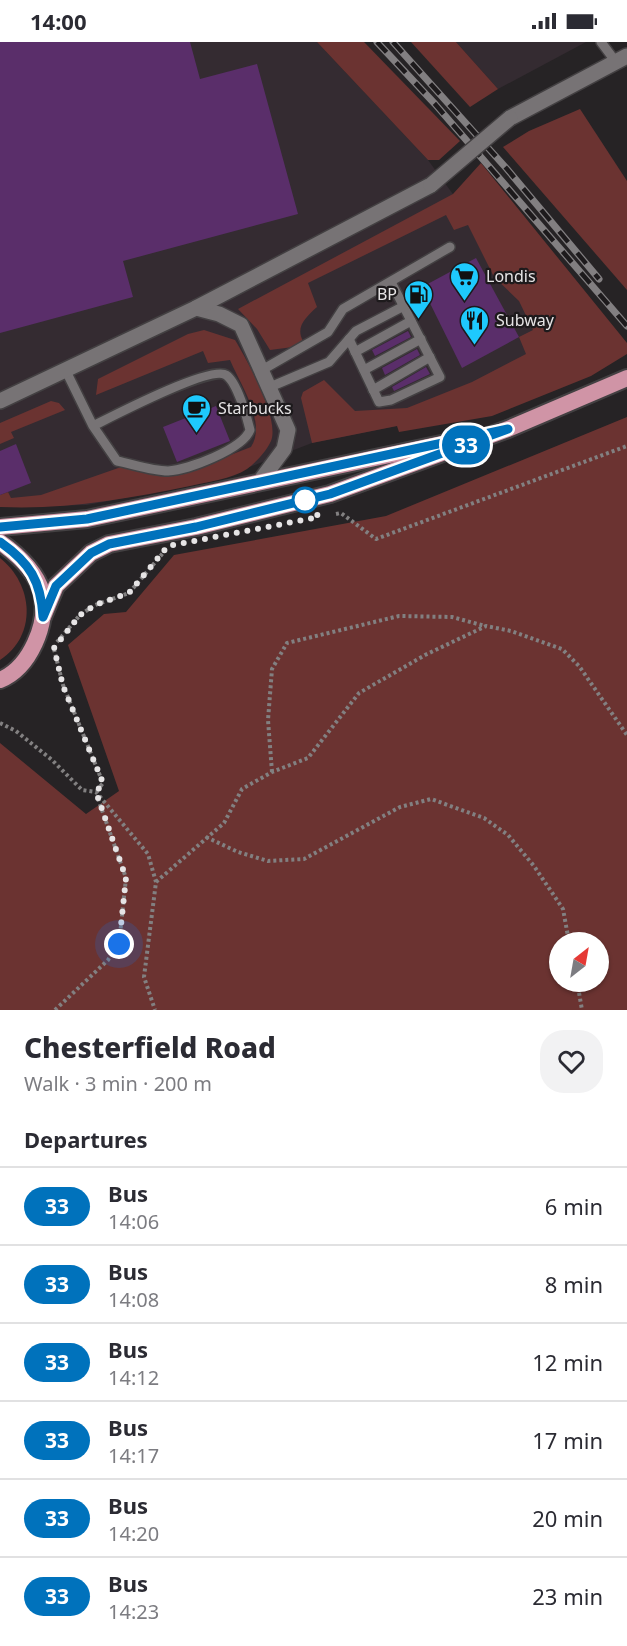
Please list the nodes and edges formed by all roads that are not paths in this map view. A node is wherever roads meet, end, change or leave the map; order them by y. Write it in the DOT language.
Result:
graph roads {
  1 [pos="601,42"];
  2 [pos="621,59"];
  3 [pos="450,247"];
  4 [pos="391,282"];
  5 [pos="404,306"];
  6 [pos="196,308"];
  7 [pos="411,321"];
  8 [pos="349,339"];
  9 [pos="421,339"];
  10 [pos="355,352"];
  11 [pos="430,357"];
  12 [pos="66,370"];
  13 [pos="262,370"];
  14 [pos="364,370"];
  15 [pos="627,378"];
  16 [pos="270,387"];
  17 [pos="373,390"];
  18 [pos="0,401"];
  19 [pos="93,426"];
  20 [pos="508,429"];
  21 [pos="261,480"];
  22 [pos="0,527"];
  23 [pos="0,542"];
  24 [pos="43,617"];
  25 [pos="0,680"];
  1 -- 2 [label="lane"];
  2 -- 6 [label="street, bridge"];
  3 -- 4 [label="lane"];
  4 -- 5 [label="lane"];
  4 -- 13 [label="lane"];
  5 -- 7 [label="lane"];
  5 -- 8 [label="lane"];
  6 -- 12 [label="street"];
  6 -- 13 [label="street"];
  7 -- 9 [label="lane"];
  7 -- 10 [label="lane"];
  8 -- 10 [label="lane"];
  8 -- 16 [label="lane"];
  9 -- 11 [label="lane"];
  9 -- 14 [label="lane"];
  10 -- 14 [label="lane"];
  11 -- 17 [label="lane"];
  11 -- 17 [label="lane"];
  12 -- 18 [label="street"];
  12 -- 19 [label="lane"];
  13 -- 16 [label="street"];
  14 -- 17 [label="lane"];
  15 -- 20 [label="highway"];
  16 -- 21 [label="street"];
  19 -- 19 [label="lane"];
  20 -- 21 [label="highway"];
  20 -- 24 [label="highway"];
  21 -- 22 [label="highway"];
  23 -- 24 [label="highway"];
  24 -- 25 [label="highway"];
}
